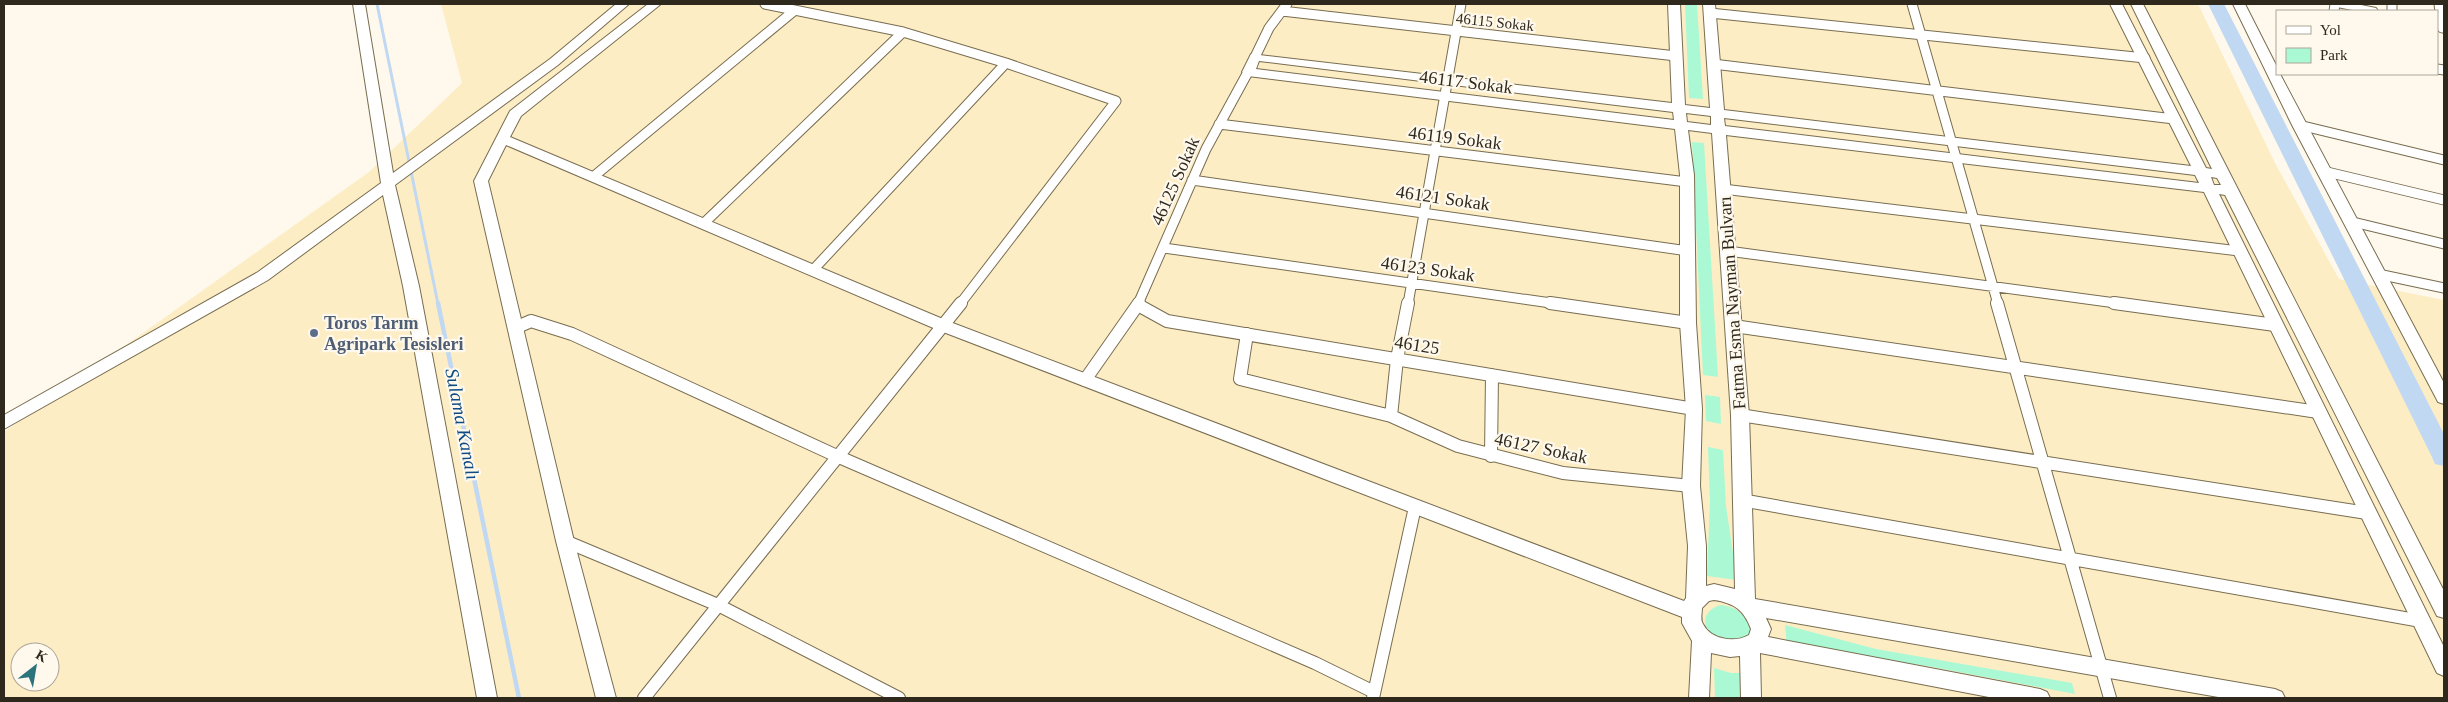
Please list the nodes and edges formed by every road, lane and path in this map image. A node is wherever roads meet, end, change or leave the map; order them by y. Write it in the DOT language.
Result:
graph roads {
  1 [pos="359,4"];
  2 [pos="623,4"];
  3 [pos="655,4"];
  4 [pos="764,4"];
  5 [pos="1461,4"];
  6 [pos="1670,4"];
  7 [pos="1912,4"];
  8 [pos="2110,4"];
  9 [pos="2117,4"];
  10 [pos="2137,4"];
  11 [pos="2239,4"];
  12 [pos="2345,4"];
  13 [pos="1285,7"];
  14 [pos="1710,8"];
  15 [pos="2441,8"];
  16 [pos="795,10"];
  17 [pos="2368,10"];
  18 [pos="2441,28"];
  19 [pos="903,32"];
  20 [pos="1456,32"];
  21 [pos="1921,35"];
  22 [pos="1676,56"];
  23 [pos="1255,57"];
  24 [pos="2146,58"];
  25 [pos="1006,63"];
  26 [pos="1713,64"];
  27 [pos="1248,72"];
  28 [pos="1448,80"];
  29 [pos="1937,91"];
  30 [pos="1445,99"];
  31 [pos="1679,109"];
  32 [pos="2174,119"];
  33 [pos="1719,122"];
  34 [pos="1219,124"];
  35 [pos="2299,125"];
  36 [pos="1681,126"];
  37 [pos="502,139"];
  38 [pos="1952,143"];
  39 [pos="1435,152"];
  40 [pos="1956,157"];
  41 [pos="2444,160"];
  42 [pos="2199,171"];
  43 [pos="2323,171"];
  44 [pos="2220,174"];
  45 [pos="593,177"];
  46 [pos="1192,180"];
  47 [pos="1687,182"];
  48 [pos="388,184"];
  49 [pos="2207,188"];
  50 [pos="1723,189"];
  51 [pos="2229,191"];
  52 [pos="2444,200"];
  53 [pos="1424,212"];
  54 [pos="1974,220"];
  55 [pos="2350,221"];
  56 [pos="703,224"];
  57 [pos="2444,244"];
  58 [pos="1164,248"];
  59 [pos="1728,251"];
  60 [pos="2239,251"];
  61 [pos="1688,252"];
  62 [pos="813,270"];
  63 [pos="2378,274"];
  64 [pos="1412,285"];
  65 [pos="1993,287"];
  66 [pos="2444,288"];
  67 [pos="1138,305"];
  68 [pos="1688,323"];
  69 [pos="2275,325"];
  70 [pos="944,326"];
  71 [pos="1734,326"];
  72 [pos="515,328"];
  73 [pos="1247,334"];
  74 [pos="1397,359"];
  75 [pos="2016,368"];
  76 [pos="1492,375"];
  77 [pos="1085,380"];
  78 [pos="2444,398"];
  79 [pos="1694,409"];
  80 [pos="2318,412"];
  81 [pos="1740,415"];
  82 [pos="1391,416"];
  83 [pos="4,422"];
  84 [pos="1490,456"];
  85 [pos="838,457"];
  86 [pos="2043,462"];
  87 [pos="1691,486"];
  88 [pos="1741,500"];
  89 [pos="1415,507"];
  90 [pos="2367,513"];
  91 [pos="565,541"];
  92 [pos="2071,559"];
  93 [pos="718,605"];
  94 [pos="1693,605"];
  95 [pos="1748,605"];
  96 [pos="2444,610"];
  97 [pos="2422,621"];
  98 [pos="1702,637"];
  99 [pos="1752,644"];
  100 [pos="2444,666"];
  101 [pos="2102,668"];
  102 [pos="1373,695"];
  103 [pos="487,698"];
  104 [pos="606,698"];
  105 [pos="644,698"];
  106 [pos="898,698"];
  107 [pos="1699,698"];
  108 [pos="1751,698"];
  109 [pos="2040,698"];
  110 [pos="2110,698"];
  111 [pos="2275,698"];
  1 -- 48 [label="street"];
  2 -- 48 [label="street"];
  3 -- 37 [label="street"];
  4 -- 16 [label="street"];
  5 -- 20 [label="street"];
  6 -- 22 [label="street"];
  7 -- 21 [label="street"];
  8 -- 9 [label="street"];
  9 -- 24 [label="street"];
  10 -- 44 [label="street"];
  11 -- 35 [label="street"];
  12 -- 17 [label="street"];
  13 -- 20 [label="street, 46115 Sokak"];
  13 -- 23 [label="street"];
  14 -- 21 [label="street"];
  14 -- 26 [label="street, Fatma Esma Nayman Bulvarı"];
  15 -- 18 [label="street"];
  16 -- 19 [label="street"];
  16 -- 45 [label="street"];
  19 -- 25 [label="street"];
  19 -- 56 [label="street"];
  20 -- 22 [label="street, 46115 Sokak"];
  20 -- 28 [label="street"];
  21 -- 24 [label="street"];
  21 -- 29 [label="street"];
  22 -- 31 [label="street"];
  23 -- 27 [label="street"];
  23 -- 28 [label="street, 46117 Sokak"];
  24 -- 32 [label="street"];
  25 -- 62 [label="street"];
  25 -- 70 [label="street"];
  26 -- 29 [label="street"];
  26 -- 33 [label="street, Fatma Esma Nayman Bulvarı"];
  27 -- 30 [label="street, 46117 Sokak"];
  27 -- 34 [label="street, 46125 Sokak"];
  28 -- 30 [label="street"];
  28 -- 31 [label="street, 46117 Sokak"];
  29 -- 32 [label="street"];
  29 -- 38 [label="street"];
  30 -- 36 [label="street, 46117 Sokak"];
  30 -- 39 [label="street"];
  31 -- 33 [label="street, 46117 Sokak"];
  31 -- 36 [label="street"];
  32 -- 42 [label="street"];
  33 -- 36 [label="street, 46117 Sokak"];
  33 -- 38 [label="street"];
  33 -- 40 [label="street"];
  33 -- 50 [label="street, Fatma Esma Nayman Bulvarı"];
  34 -- 39 [label="street, 46119 Sokak"];
  34 -- 46 [label="street, 46125 Sokak"];
  35 -- 41 [label="street"];
  35 -- 43 [label="street"];
  36 -- 47 [label="street"];
  37 -- 45 [label="street"];
  37 -- 72 [label="street"];
  38 -- 40 [label="street"];
  38 -- 42 [label="street"];
  39 -- 47 [label="street, 46119 Sokak"];
  39 -- 53 [label="street"];
  40 -- 49 [label="street"];
  40 -- 54 [label="street"];
  42 -- 44 [label="street"];
  42 -- 49 [label="street"];
  43 -- 52 [label="street"];
  43 -- 55 [label="street"];
  44 -- 51 [label="street"];
  45 -- 56 [label="street"];
  46 -- 53 [label="street, 46121 Sokak"];
  46 -- 58 [label="street, 46125 Sokak"];
  47 -- 61 [label="street"];
  48 -- 83 [label="street"];
  48 -- 103 [label="street"];
  49 -- 51 [label="street"];
  49 -- 60 [label="street"];
  50 -- 54 [label="street"];
  50 -- 59 [label="street, Fatma Esma Nayman Bulvarı"];
  51 -- 96 [label="street"];
  53 -- 61 [label="street, 46121 Sokak"];
  53 -- 64 [label="street"];
  54 -- 60 [label="street"];
  54 -- 65 [label="street"];
  55 -- 57 [label="street"];
  55 -- 63 [label="street"];
  56 -- 62 [label="street"];
  58 -- 64 [label="street, 46123 Sokak"];
  58 -- 67 [label="street, 46125 Sokak"];
  59 -- 65 [label="street"];
  59 -- 71 [label="street, Fatma Esma Nayman Bulvarı"];
  60 -- 69 [label="street"];
  61 -- 68 [label="street"];
  62 -- 70 [label="street"];
  63 -- 66 [label="street"];
  63 -- 78 [label="street"];
  64 -- 68 [label="street, 46123 Sokak"];
  64 -- 74 [label="street"];
  65 -- 69 [label="street"];
  65 -- 75 [label="street"];
  67 -- 73 [label="street, 46125"];
  67 -- 77 [label="street, 46125 Sokak"];
  68 -- 79 [label="street"];
  69 -- 80 [label="street"];
  70 -- 77 [label="street"];
  70 -- 85 [label="street"];
  71 -- 75 [label="street"];
  71 -- 81 [label="street, Fatma Esma Nayman Bulvarı"];
  72 -- 85 [label="street"];
  72 -- 91 [label="street"];
  73 -- 74 [label="street, 46125"];
  73 -- 82 [label="street, 46127 Sokak"];
  74 -- 76 [label="street, 46125"];
  74 -- 82 [label="street"];
  75 -- 80 [label="street"];
  75 -- 86 [label="street"];
  76 -- 79 [label="street, 46125"];
  76 -- 84 [label="street"];
  77 -- 89 [label="street"];
  79 -- 87 [label="street"];
  80 -- 90 [label="street"];
  81 -- 86 [label="street"];
  81 -- 88 [label="street, Fatma Esma Nayman Bulvarı"];
  82 -- 84 [label="street, 46127 Sokak"];
  84 -- 87 [label="street, 46127 Sokak"];
  85 -- 93 [label="street"];
  85 -- 102 [label="street"];
  86 -- 90 [label="street"];
  86 -- 92 [label="street"];
  87 -- 94 [label="street"];
  88 -- 92 [label="street"];
  88 -- 95 [label="street, Fatma Esma Nayman Bulvarı"];
  89 -- 94 [label="street"];
  89 -- 102 [label="street"];
  90 -- 97 [label="street"];
  91 -- 93 [label="street"];
  91 -- 104 [label="street"];
  92 -- 97 [label="street"];
  92 -- 101 [label="street"];
  93 -- 105 [label="street"];
  93 -- 106 [label="street"];
  94 -- 95 [label="street"];
  94 -- 98 [label="street"];
  95 -- 99 [label="street"];
  95 -- 101 [label="street"];
  97 -- 100 [label="street"];
  98 -- 99 [label="street"];
  98 -- 107 [label="street"];
  99 -- 108 [label="street"];
  99 -- 109 [label="street"];
  101 -- 110 [label="street"];
  101 -- 111 [label="street"];
}
